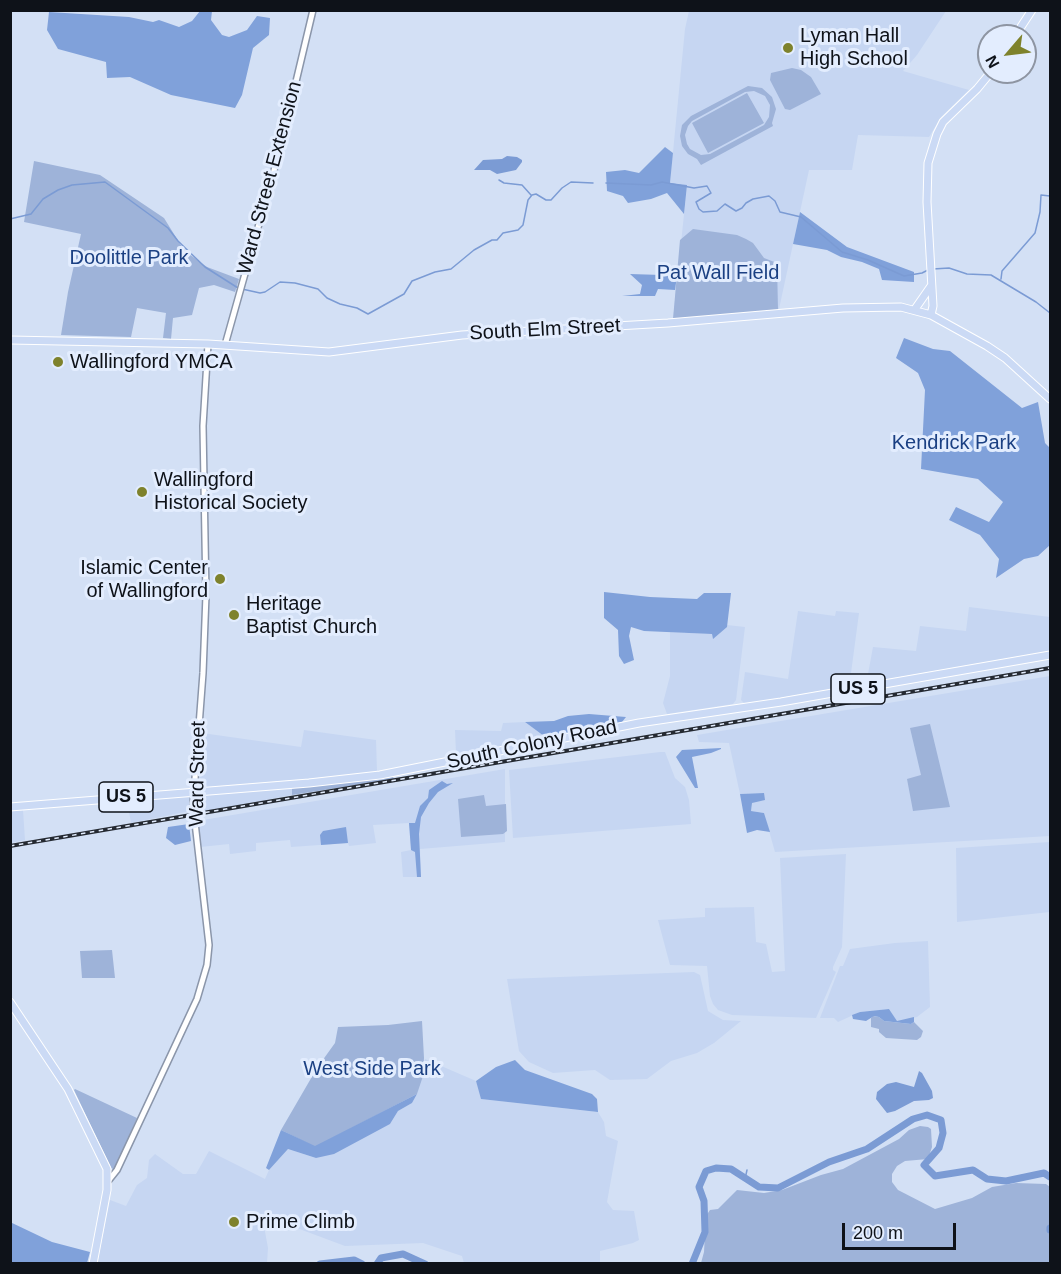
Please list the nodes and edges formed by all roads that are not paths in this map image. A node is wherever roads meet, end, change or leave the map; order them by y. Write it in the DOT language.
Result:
graph roads {
  1 [pos="313,10"];
  2 [pos="1032,10"];
  3 [pos="1023,24"];
  4 [pos="981,84"];
  5 [pos="931,286"];
  6 [pos="915,309"];
  7 [pos="931,315"];
  8 [pos="10,340"];
  9 [pos="208,344"];
  10 [pos="225,345"];
  11 [pos="1050,399"];
  12 [pos="1050,655"];
  13 [pos="194,792"];
  14 [pos="10,807"];
  15 [pos="10,1002"];
  16 [pos="109,1180"];
  17 [pos="93,1263"];
  1 -- 10 [label="street, Ward Street Extension"];
  2 -- 3 [label="main road"];
  4 -- 5 [label="main road"];
  5 -- 6 [label="main road"];
  5 -- 7 [label="main road"];
  6 -- 7 [label="main road, South Elm Street"];
  6 -- 10 [label="main road, South Elm Street"];
  7 -- 11 [label="main road, South Elm Street"];
  8 -- 9 [label="main road, South Elm Street"];
  9 -- 10 [label="main road, South Elm Street"];
  9 -- 13 [label="street, Ward Street"];
  12 -- 13 [label="main road, South Colony Road / US 5"];
  13 -- 14 [label="main road, South Colony Road / US 5"];
  13 -- 16 [label="street, Ward Street"];
  15 -- 16 [label="main road"];
  16 -- 17 [label="main road"];
}
